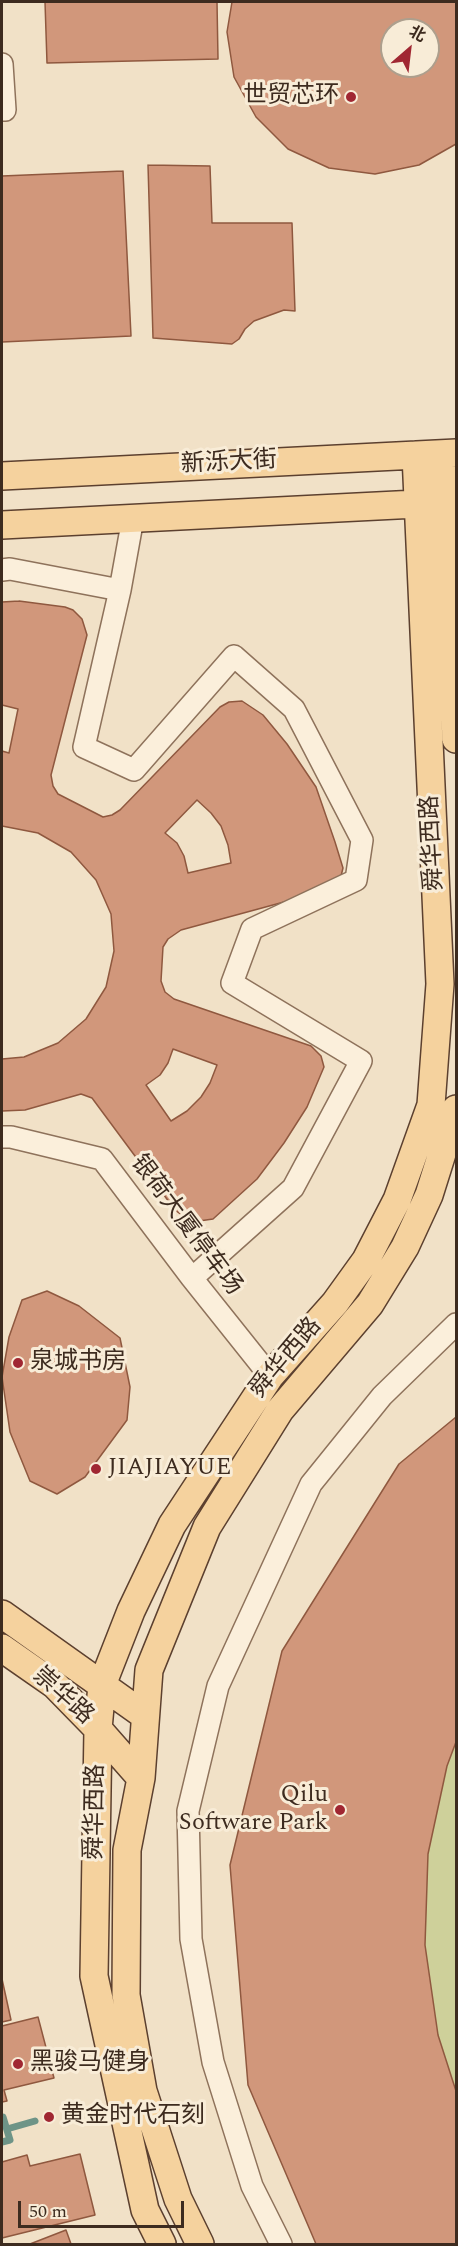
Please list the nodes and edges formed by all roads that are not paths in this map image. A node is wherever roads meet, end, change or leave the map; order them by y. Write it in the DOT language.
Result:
graph roads {
  1 [pos="2,64"];
  2 [pos="2,110"];
  3 [pos="449,454"];
  4 [pos="416,455"];
  5 [pos="2,476"];
  6 [pos="451,503"];
  7 [pos="418,504"];
  8 [pos="133,518"];
  9 [pos="2,525"];
  10 [pos="2,570"];
  11 [pos="120,590"];
  12 [pos="456,739"];
  13 [pos="456,1109"];
  14 [pos="2,1137"];
  15 [pos="191,1277"];
  16 [pos="456,1324"];
  17 [pos="270,1376"];
  18 [pos="2,1614"];
  19 [pos="2,1648"];
  20 [pos="102,1685"];
  21 [pos="144,1715"];
  22 [pos="98,1729"];
  23 [pos="141,1778"];
  24 [pos="162,2244"];
  25 [pos="200,2244"];
  26 [pos="281,2244"];
  1 -- 2 [label="street"];
  3 -- 4 [label="main road, 新泺大街"];
  3 -- 6 [label="main road"];
  4 -- 5 [label="main road, 新泺大街"];
  4 -- 7 [label="main road, 舜华西路"];
  6 -- 7 [label="main road, 新泺大街"];
  6 -- 12 [label="main road"];
  7 -- 8 [label="main road, 新泺大街"];
  7 -- 17 [label="main road, 舜华西路"];
  8 -- 9 [label="main road, 新泺大街"];
  8 -- 11 [label="street"];
  10 -- 11 [label="street"];
  11 -- 15 [label="street"];
  13 -- 21 [label="main road, 舜华西路"];
  14 -- 15 [label="street, 银荷大厦停车场"];
  15 -- 17 [label="street, 银荷大厦停车场"];
  16 -- 26 [label="street"];
  17 -- 20 [label="main road, 舜华西路"];
  18 -- 20 [label="main road, 崇华路"];
  19 -- 22 [label="main road, 崇华路"];
  20 -- 21 [label="main road, 崇华路"];
  20 -- 22 [label="main road, 舜华西路"];
  21 -- 23 [label="main road, 舜华西路"];
  22 -- 23 [label="main road, 崇华路"];
  22 -- 24 [label="main road, 舜华西路"];
  23 -- 25 [label="main road, 舜华西路"];
}
